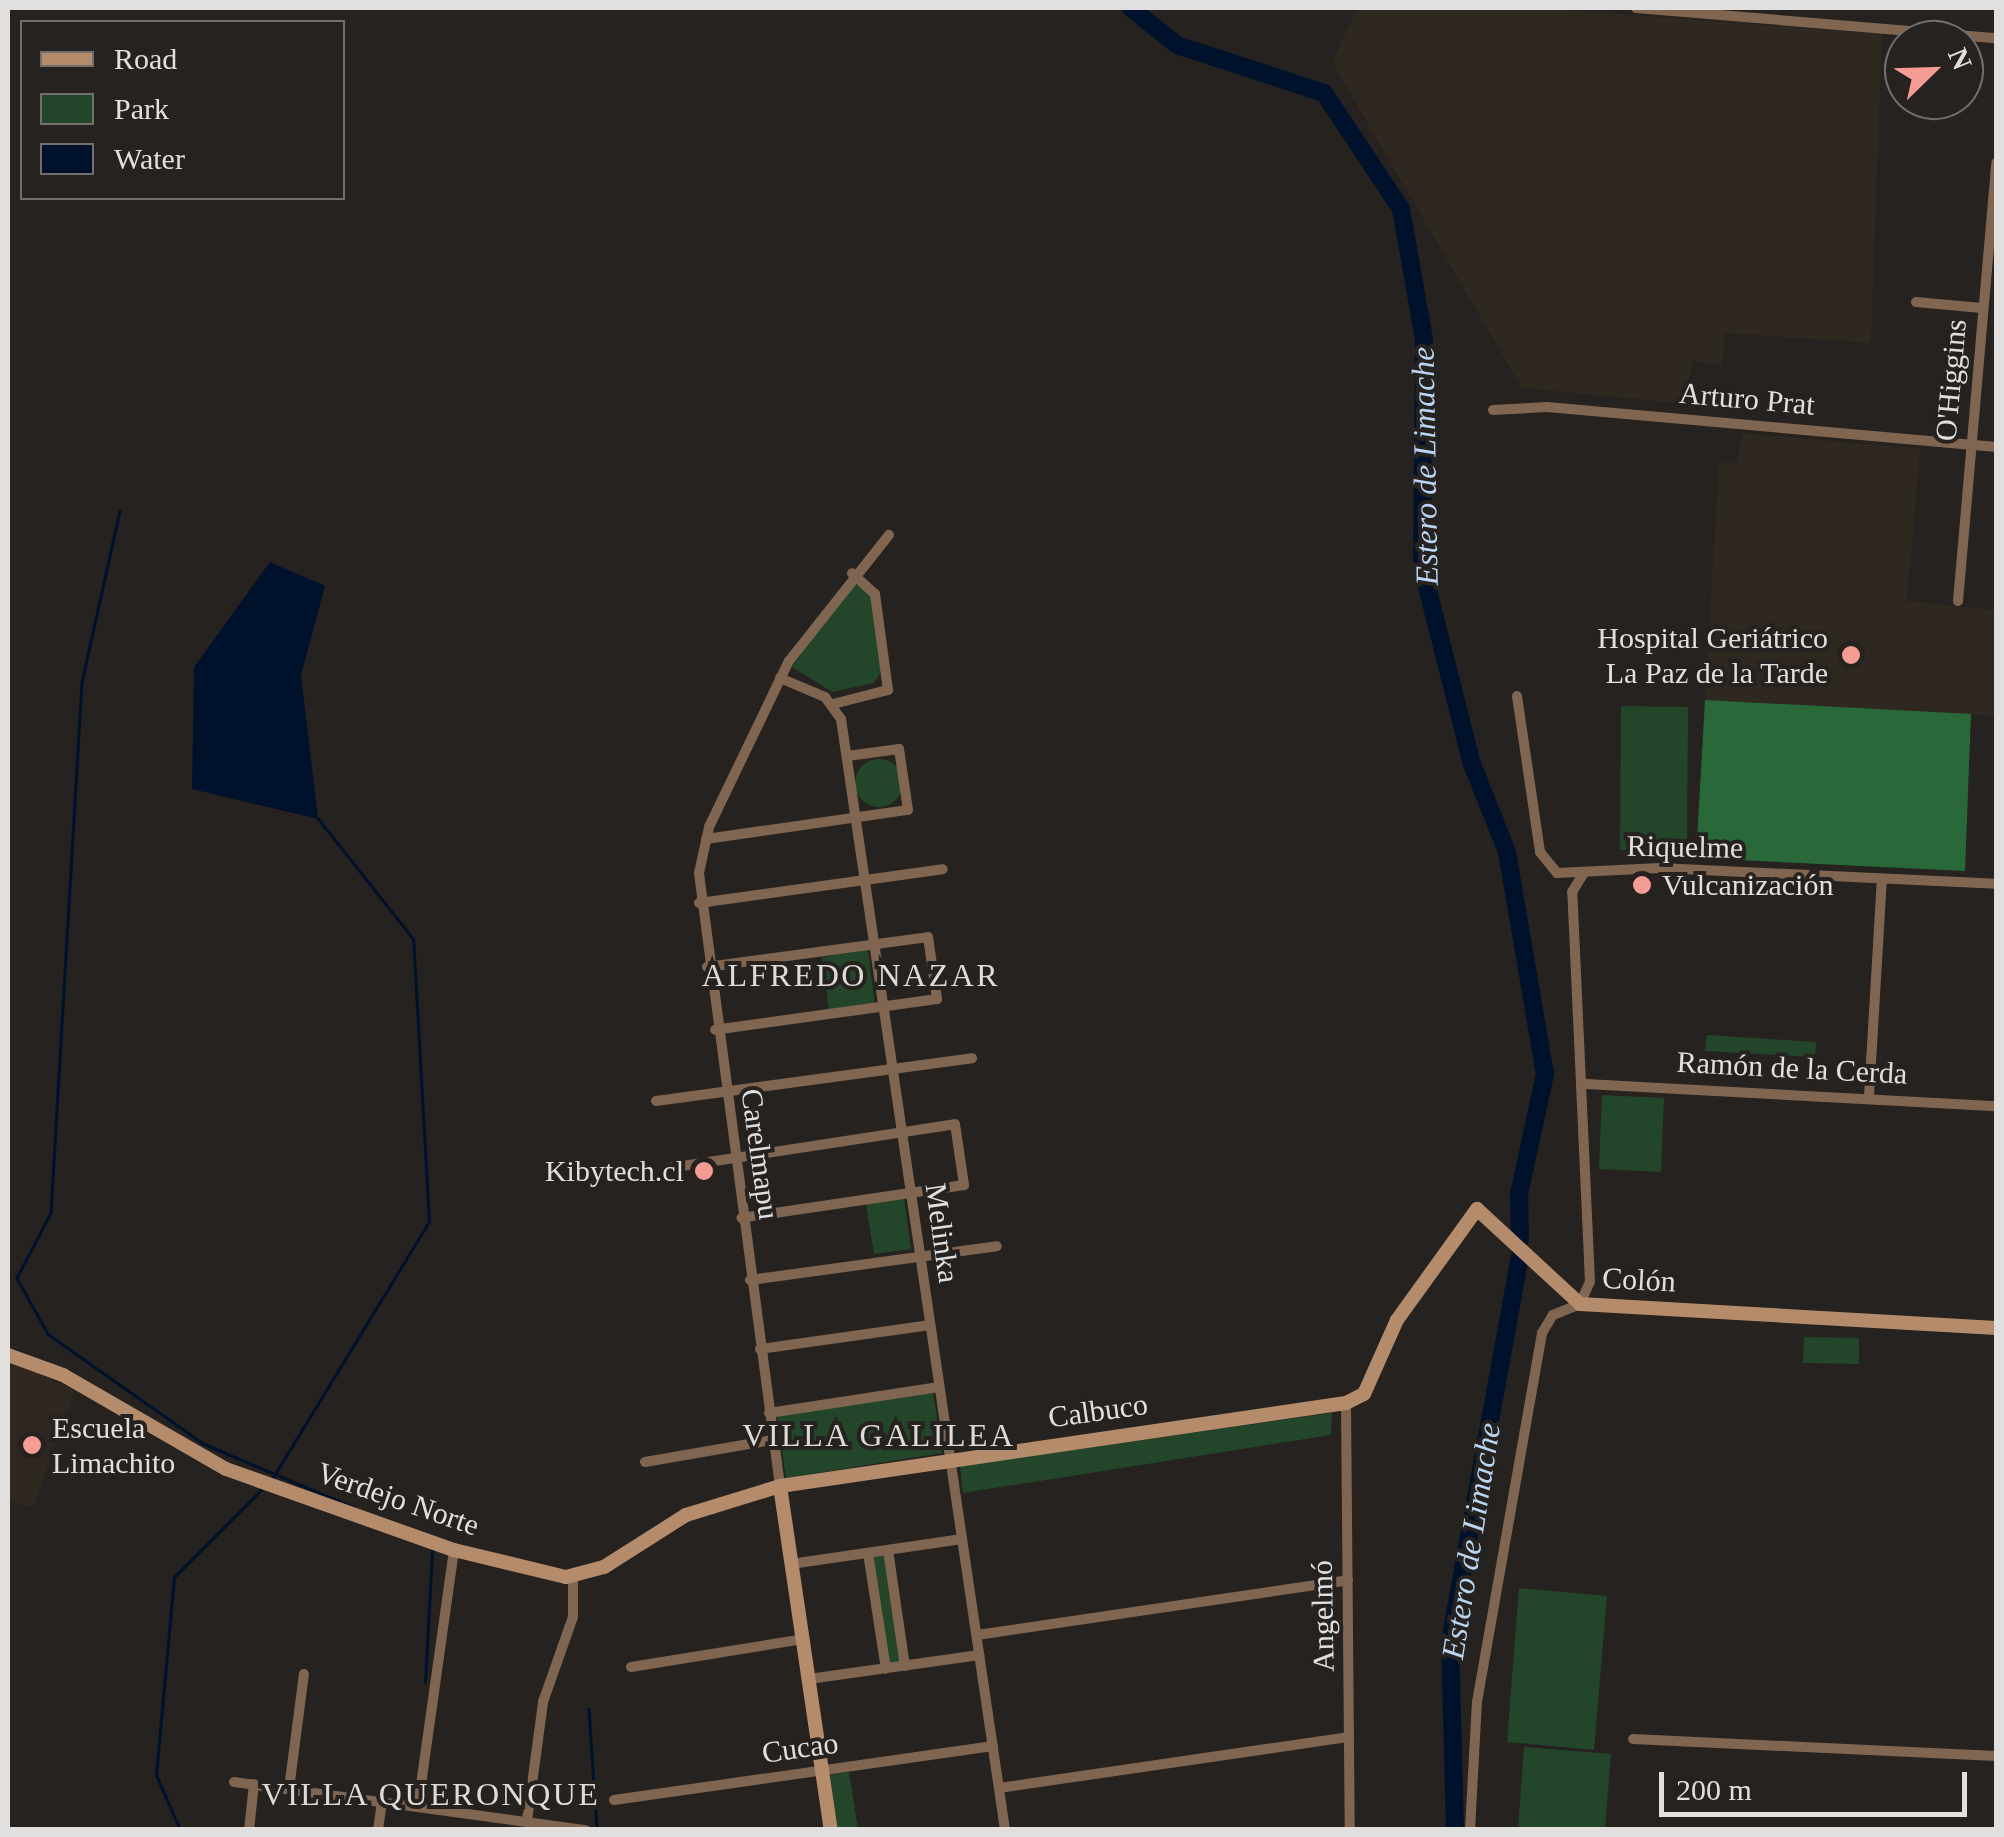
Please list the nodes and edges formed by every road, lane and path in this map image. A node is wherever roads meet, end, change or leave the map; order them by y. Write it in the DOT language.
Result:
graph roads {
  1 [pos="1636,8"];
  2 [pos="1800,8"];
  3 [pos="1799,21"];
  4 [pos="1996,38"];
  5 [pos="1996,163"];
  6 [pos="1916,302"];
  7 [pos="1982,308"];
  8 [pos="1493,410"];
  9 [pos="1970,444"];
  10 [pos="1996,446"];
  11 [pos="889,536"];
  12 [pos="852,573"];
  13 [pos="1958,601"];
  14 [pos="780,678"];
  15 [pos="1517,696"];
  16 [pos="833,704"];
  17 [pos="847,756"];
  18 [pos="856,818"];
  19 [pos="706,839"];
  20 [pos="943,869"];
  21 [pos="1584,873"];
  22 [pos="1882,878"];
  23 [pos="865,881"];
  24 [pos="1996,884"];
  25 [pos="699,903"];
  26 [pos="874,944"];
  27 [pos="707,968"];
  28 [pos="884,1007"];
  29 [pos="715,1030"];
  30 [pos="972,1058"];
  31 [pos="893,1070"];
  32 [pos="1586,1084"];
  33 [pos="724,1093"];
  34 [pos="1869,1096"];
  35 [pos="656,1101"];
  36 [pos="1996,1106"];
  37 [pos="902,1132"];
  38 [pos="733,1158"];
  39 [pos="669,1168"];
  40 [pos="911,1193"];
  41 [pos="741,1218"];
  42 [pos="997,1246"];
  43 [pos="920,1256"];
  44 [pos="750,1280"];
  45 [pos="1580,1304"];
  46 [pos="930,1325"];
  47 [pos="1996,1328"];
  48 [pos="760,1348"];
  49 [pos="8,1355"];
  50 [pos="939,1386"];
  51 [pos="1364,1394"];
  52 [pos="1346,1403"];
  53 [pos="769,1413"];
  54 [pos="773,1440"];
  55 [pos="950,1460"];
  56 [pos="645,1462"];
  57 [pos="780,1486"];
  58 [pos="962,1539"];
  59 [pos="454,1550"];
  60 [pos="888,1550"];
  61 [pos="868,1553"];
  62 [pos="791,1564"];
  63 [pos="573,1576"];
  64 [pos="1348,1580"];
  65 [pos="977,1635"];
  66 [pos="803,1639"];
  67 [pos="980,1655"];
  68 [pos="905,1666"];
  69 [pos="632,1667"];
  70 [pos="886,1669"];
  71 [pos="304,1674"];
  72 [pos="809,1679"];
  73 [pos="1349,1737"];
  74 [pos="1633,1739"];
  75 [pos="993,1746"];
  76 [pos="1996,1756"];
  77 [pos="822,1770"];
  78 [pos="234,1782"];
  79 [pos="254,1784"];
  80 [pos="999,1788"];
  81 [pos="289,1790"];
  82 [pos="614,1800"];
  83 [pos="382,1802"];
  84 [pos="418,1806"];
  85 [pos="491,1816"];
  86 [pos="527,1820"];
  87 [pos="586,1829"];
  88 [pos="249,1830"];
  89 [pos="378,1830"];
  90 [pos="489,1830"];
  91 [pos="831,1830"];
  92 [pos="1005,1830"];
  93 [pos="1350,1830"];
  94 [pos="1470,1830"];
  1 -- 3 [label="street"];
  2 -- 3 [label="street"];
  3 -- 4 [label="street"];
  5 -- 7 [label="street, O'Higgins"];
  6 -- 7 [label="street"];
  7 -- 9 [label="street, O'Higgins"];
  8 -- 9 [label="street, Arturo Prat"];
  9 -- 10 [label="street, Arturo Prat"];
  9 -- 13 [label="street, O'Higgins"];
  11 -- 12 [label="street, Carelmapu"];
  12 -- 14 [label="street, Carelmapu"];
  12 -- 16 [label="street"];
  14 -- 16 [label="street"];
  14 -- 19 [label="street, Carelmapu"];
  15 -- 21 [label="street, Riquelme"];
  16 -- 17 [label="street, Melinka"];
  17 -- 18 [label="street, Melinka"];
  17 -- 18 [label="street"];
  18 -- 19 [label="street"];
  18 -- 23 [label="street, Melinka"];
  19 -- 25 [label="street, Carelmapu"];
  20 -- 23 [label="street"];
  21 -- 22 [label="street, Riquelme"];
  21 -- 32 [label="street"];
  22 -- 24 [label="street, Riquelme"];
  22 -- 34 [label="street"];
  23 -- 25 [label="street"];
  23 -- 26 [label="street, Melinka"];
  25 -- 27 [label="street, Carelmapu"];
  26 -- 27 [label="street"];
  26 -- 28 [label="street, Melinka"];
  26 -- 28 [label="street"];
  27 -- 29 [label="street, Carelmapu"];
  28 -- 29 [label="street"];
  28 -- 31 [label="street, Melinka"];
  29 -- 33 [label="street, Carelmapu"];
  30 -- 31 [label="street"];
  31 -- 33 [label="street"];
  31 -- 37 [label="street, Melinka"];
  32 -- 34 [label="street, Ramón de la Cerda"];
  32 -- 45 [label="street"];
  33 -- 35 [label="street"];
  33 -- 38 [label="street, Carelmapu"];
  34 -- 36 [label="street, Ramón de la Cerda"];
  37 -- 38 [label="street"];
  37 -- 40 [label="street, Melinka"];
  37 -- 40 [label="street"];
  38 -- 39 [label="street"];
  38 -- 41 [label="street, Carelmapu"];
  40 -- 41 [label="street"];
  40 -- 43 [label="street, Melinka"];
  41 -- 44 [label="street, Carelmapu"];
  42 -- 43 [label="street"];
  43 -- 44 [label="street"];
  43 -- 46 [label="street, Melinka"];
  44 -- 48 [label="street, Carelmapu"];
  45 -- 47 [label="street, Colón"];
  45 -- 51 [label="street, Colón"];
  45 -- 94 [label="street"];
  46 -- 48 [label="street"];
  46 -- 50 [label="street, Melinka"];
  48 -- 53 [label="street, Carelmapu"];
  49 -- 59 [label="street, Verdejo Norte"];
  50 -- 53 [label="street"];
  50 -- 55 [label="street, Melinka"];
  51 -- 52 [label="street, Calbuco"];
  52 -- 55 [label="street, Calbuco"];
  52 -- 64 [label="street, Angelmó"];
  53 -- 54 [label="street, Carelmapu"];
  54 -- 56 [label="street"];
  54 -- 57 [label="street, Carelmapu"];
  55 -- 57 [label="street, Calbuco"];
  55 -- 58 [label="street, Melinka"];
  57 -- 62 [label="street, Carelmapu"];
  57 -- 63 [label="street"];
  58 -- 60 [label="street"];
  58 -- 65 [label="street, Melinka"];
  59 -- 63 [label="street, Verdejo Norte"];
  59 -- 84 [label="street"];
  60 -- 61 [label="street"];
  60 -- 68 [label="street"];
  61 -- 62 [label="street"];
  61 -- 70 [label="street"];
  62 -- 66 [label="street, Carelmapu"];
  63 -- 86 [label="street"];
  64 -- 65 [label="street"];
  64 -- 73 [label="street, Angelmó"];
  65 -- 67 [label="street, Melinka"];
  66 -- 69 [label="street"];
  66 -- 72 [label="street, Carelmapu"];
  67 -- 68 [label="street"];
  67 -- 75 [label="street, Melinka"];
  68 -- 70 [label="street"];
  70 -- 72 [label="street"];
  71 -- 81 [label="street"];
  72 -- 77 [label="street, Carelmapu"];
  73 -- 80 [label="street"];
  73 -- 93 [label="street, Angelmó"];
  74 -- 76 [label="street"];
  75 -- 77 [label="street, Cucao"];
  75 -- 80 [label="street, Melinka"];
  77 -- 82 [label="street, Cucao"];
  77 -- 91 [label="street, Carelmapu"];
  78 -- 79 [label="street"];
  79 -- 81 [label="street"];
  79 -- 88 [label="street"];
  80 -- 92 [label="street, Melinka"];
  81 -- 83 [label="street"];
  83 -- 84 [label="street"];
  83 -- 89 [label="street"];
  84 -- 85 [label="street"];
  85 -- 86 [label="street"];
  85 -- 90 [label="street"];
  86 -- 87 [label="street"];
}
